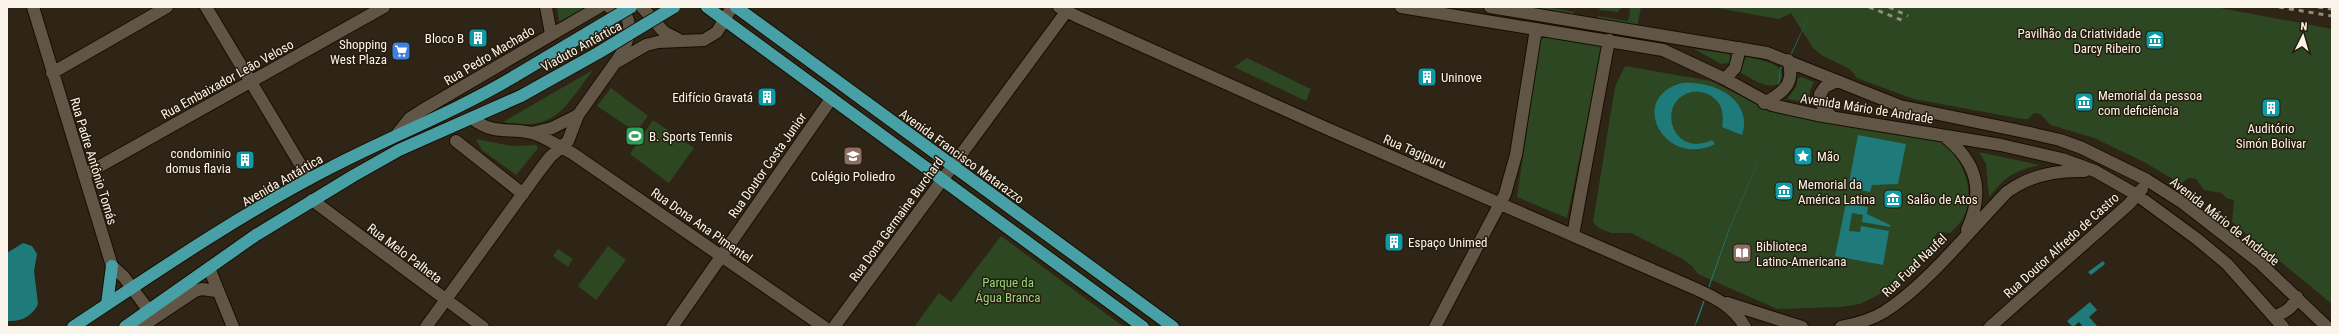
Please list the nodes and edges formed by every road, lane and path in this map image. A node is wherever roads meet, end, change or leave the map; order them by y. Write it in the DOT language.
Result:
graph roads {
  1 [pos="33,7"];
  2 [pos="167,7"];
  3 [pos="206,7"];
  4 [pos="384,7"];
  5 [pos="546,7"];
  6 [pos="599,7"];
  7 [pos="609,7"];
  8 [pos="631,7"];
  9 [pos="642,7"];
  10 [pos="674,7"];
  11 [pos="707,7"];
  12 [pos="732,7"];
  13 [pos="736,7"];
  14 [pos="1401,7"];
  15 [pos="1490,7"];
  16 [pos="1063,9"];
  17 [pos="725,19"];
  18 [pos="1536,29"];
  19 [pos="551,34"];
  20 [pos="1609,40"];
  21 [pos="685,42"];
  22 [pos="1740,48"];
  23 [pos="1788,60"];
  24 [pos="616,63"];
  25 [pos="52,73"];
  26 [pos="515,76"];
  27 [pos="1725,79"];
  28 [pos="1837,81"];
  29 [pos="250,82"];
  30 [pos="831,99"];
  31 [pos="1764,103"];
  32 [pos="578,115"];
  33 [pos="1832,117"];
  34 [pos="472,119"];
  35 [pos="398,133"];
  36 [pos="532,133"];
  37 [pos="1943,135"];
  38 [pos="456,141"];
  39 [pos="562,148"];
  40 [pos="952,166"];
  41 [pos="2095,171"];
  42 [pos="84,175"];
  43 [pos="309,179"];
  44 [pos="942,180"];
  45 [pos="2147,180"];
  46 [pos="523,194"];
  47 [pos="2137,195"];
  48 [pos="312,200"];
  49 [pos="1501,203"];
  50 [pos="1573,235"];
  51 [pos="1961,240"];
  52 [pos="721,256"];
  53 [pos="112,266"];
  54 [pos="209,268"];
  55 [pos="132,288"];
  56 [pos="216,291"];
  57 [pos="2297,297"];
  58 [pos="444,300"];
  59 [pos="1724,303"];
  60 [pos="107,304"];
  61 [pos="149,311"];
  62 [pos="2275,316"];
  63 [pos="73,327"];
  64 [pos="125,327"];
  65 [pos="141,327"];
  66 [pos="233,327"];
  67 [pos="426,327"];
  68 [pos="483,327"];
  69 [pos="672,327"];
  70 [pos="824,327"];
  71 [pos="834,327"];
  72 [pos="1143,327"];
  73 [pos="1173,327"];
  74 [pos="1435,327"];
  75 [pos="1745,327"];
  76 [pos="1802,327"];
  77 [pos="1841,327"];
  78 [pos="1990,327"];
  79 [pos="2283,327"];
  80 [pos="2327,327"];
  1 -- 25 [label="street, Rua Padre Antônio Tomás"];
  2 -- 25 [label="street"];
  3 -- 29 [label="street"];
  4 -- 29 [label="street, Rua Embaixador Leão Veloso"];
  5 -- 19 [label="street"];
  6 -- 19 [label="street, Rua Pedro Machado"];
  7 -- 24 [label="street"];
  8 -- 26 [label="main road, Viaduto Antártica, bridge"];
  9 -- 21 [label="street"];
  10 -- 34 [label="main road, Viaduto Antártica, bridge"];
  11 -- 17 [label="main road"];
  12 -- 17 [label="street"];
  13 -- 40 [label="main road, Avenida Francisco Matarazzo"];
  14 -- 18 [label="street, Avenida Mário de Andrade"];
  15 -- 22 [label="street, Avenida Mário de Andrade"];
  16 -- 40 [label="street, Rua Dona Germaine Burchard"];
  16 -- 49 [label="street, Rua Tagipuru"];
  17 -- 21 [label="street"];
  17 -- 30 [label="main road"];
  18 -- 20 [label="street, Avenida Mário de Andrade"];
  18 -- 49 [label="street"];
  19 -- 35 [label="street, Rua Pedro Machado"];
  20 -- 27 [label="street, Avenida Mário de Andrade"];
  20 -- 50 [label="street"];
  21 -- 24 [label="street"];
  22 -- 23 [label="street, Avenida Mário de Andrade"];
  22 -- 27 [label="street"];
  23 -- 28 [label="street, Avenida Mário de Andrade"];
  23 -- 31 [label="street"];
  24 -- 32 [label="street"];
  25 -- 42 [label="street, Rua Padre Antônio Tomás"];
  26 -- 35 [label="main road, Avenida Antártica"];
  27 -- 31 [label="street, Avenida Mário de Andrade"];
  28 -- 33 [label="street"];
  28 -- 45 [label="street, Avenida Mário de Andrade"];
  29 -- 42 [label="street, Rua Embaixador Leão Veloso"];
  29 -- 43 [label="street"];
  30 -- 44 [label="main road"];
  30 -- 52 [label="street, Rua Doutor Costa Junior"];
  31 -- 33 [label="street, Avenida Mário de Andrade"];
  32 -- 36 [label="street"];
  32 -- 39 [label="street"];
  33 -- 37 [label="street, Avenida Mário de Andrade"];
  34 -- 36 [label="street"];
  34 -- 48 [label="main road"];
  35 -- 43 [label="main road, Avenida Antártica"];
  36 -- 39 [label="street, Rua Dona Ana Pimentel"];
  37 -- 41 [label="street, Avenida Mário de Andrade"];
  37 -- 51 [label="street, Rua Fuad Naufel"];
  38 -- 46 [label="street"];
  39 -- 46 [label="street"];
  39 -- 52 [label="street, Rua Dona Ana Pimentel"];
  40 -- 44 [label="street, Rua Dona Germaine Burchard"];
  40 -- 73 [label="main road, Avenida Francisco Matarazzo"];
  41 -- 47 [label="street, Avenida Mário de Andrade"];
  41 -- 51 [label="street, Rua Fuad Naufel"];
  42 -- 53 [label="street, Rua Padre Antônio Tomás"];
  43 -- 55 [label="main road, Avenida Antártica"];
  44 -- 71 [label="street, Rua Dona Germaine Burchard"];
  44 -- 72 [label="main road"];
  45 -- 47 [label="street, Rua Doutor Alfredo de Castro"];
  45 -- 57 [label="street, Avenida Mário de Andrade"];
  46 -- 58 [label="street"];
  47 -- 62 [label="street, Avenida Mário de Andrade"];
  47 -- 78 [label="street, Rua Doutor Alfredo de Castro"];
  48 -- 54 [label="main road"];
  48 -- 58 [label="street, Rua Melo Palheta"];
  49 -- 50 [label="street, Rua Tagipuru"];
  49 -- 74 [label="street"];
  50 -- 59 [label="street, Rua Tagipuru"];
  51 -- 77 [label="street, Rua Fuad Naufel"];
  52 -- 69 [label="street, Rua Doutor Costa Junior"];
  52 -- 70 [label="street, Rua Dona Ana Pimentel"];
  53 -- 55 [label="street, Rua Padre Antônio Tomás"];
  53 -- 60 [label="main road"];
  54 -- 56 [label="street"];
  54 -- 61 [label="main road"];
  55 -- 60 [label="main road, Avenida Antártica"];
  55 -- 61 [label="street, Rua Padre Antônio Tomás"];
  56 -- 65 [label="street"];
  56 -- 66 [label="street"];
  57 -- 62 [label="street"];
  57 -- 80 [label="street, Avenida Mário de Andrade"];
  58 -- 67 [label="street"];
  58 -- 68 [label="street, Rua Melo Palheta"];
  59 -- 75 [label="street, Rua Tagipuru"];
  59 -- 76 [label="street"];
  60 -- 63 [label="main road, Avenida Antártica"];
  61 -- 64 [label="main road"];
  62 -- 79 [label="street, Avenida Mário de Andrade"];
}
